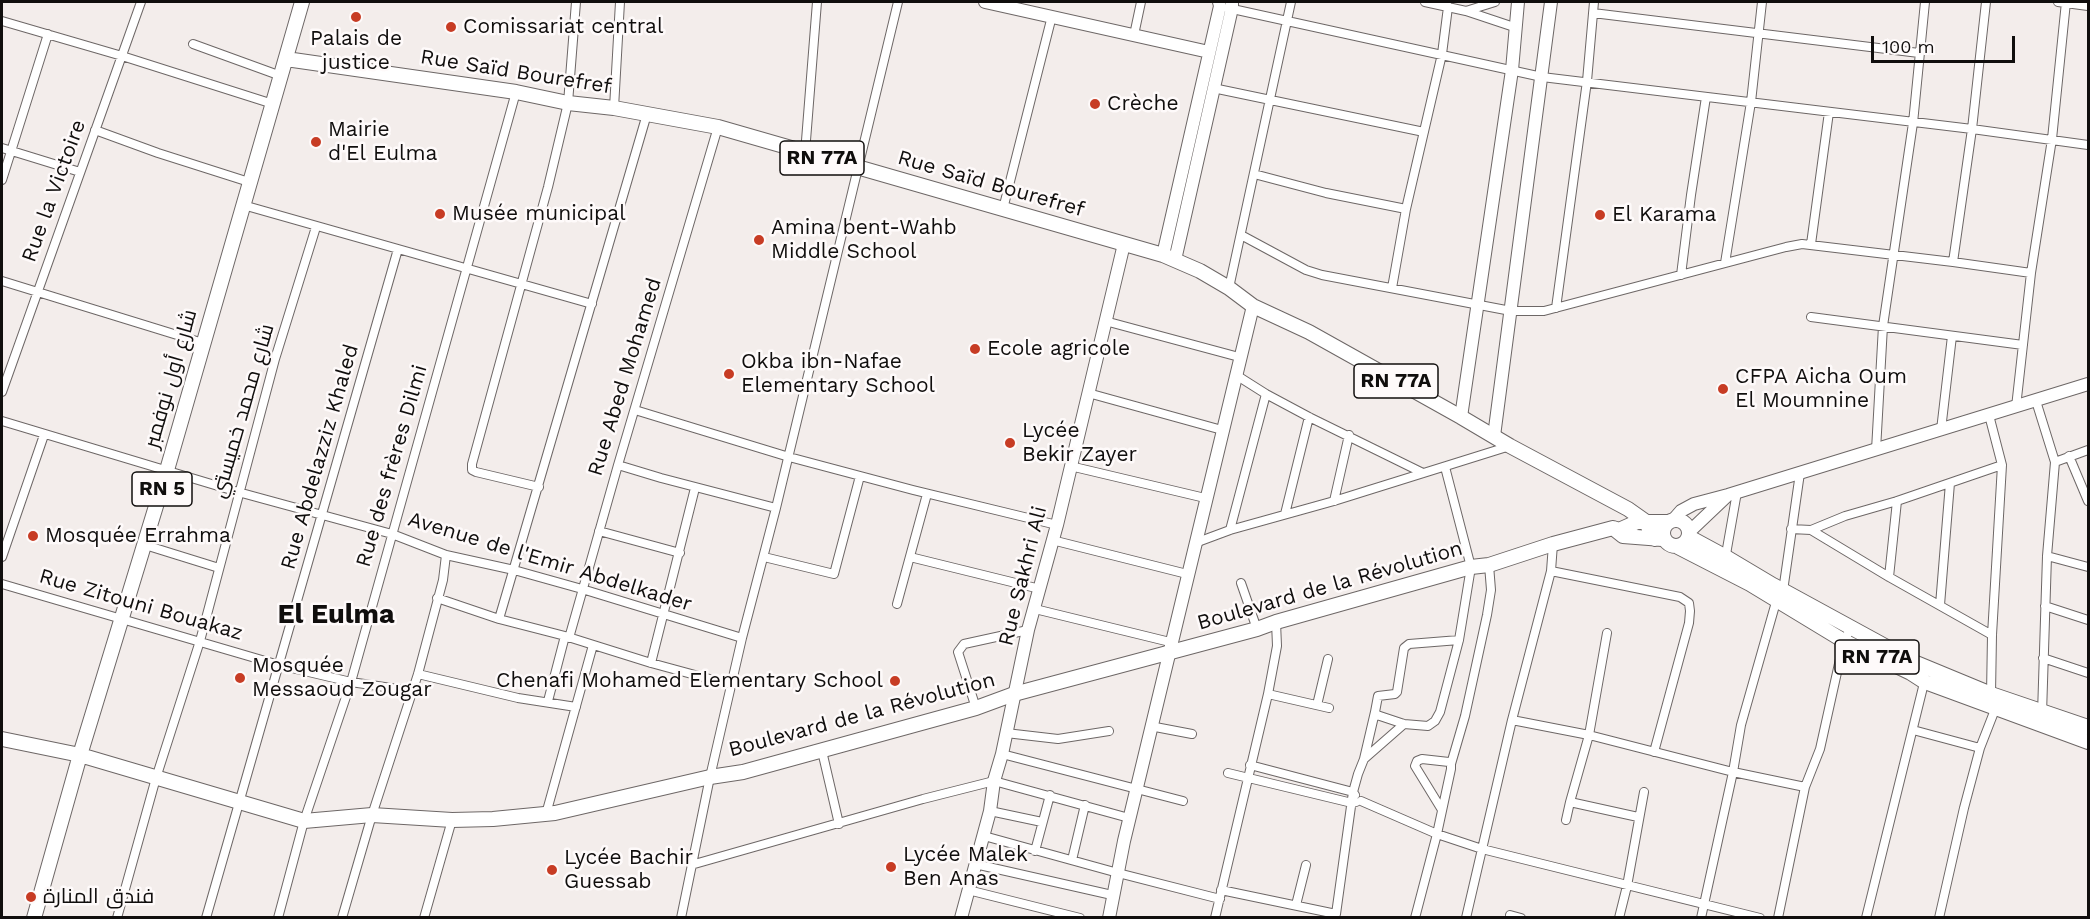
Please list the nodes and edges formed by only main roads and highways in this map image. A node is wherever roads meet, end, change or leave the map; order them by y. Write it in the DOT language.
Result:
graph roads {
  1 [pos="302,2"];
  2 [pos="985,2"];
  3 [pos="1518,2"];
  4 [pos="1551,2"];
  5 [pos="1226,4"];
  6 [pos="1209,52"];
  7 [pos="286,59"];
  8 [pos="1124,244"];
  9 [pos="1169,257"];
  10 [pos="1253,306"];
  11 [pos="2088,384"];
  12 [pos="1461,417"];
  13 [pos="1494,436"];
  14 [pos="1732,494"];
  15 [pos="1671,520"];
  16 [pos="1645,521"];
  17 [pos="1613,528"];
  18 [pos="1689,534"];
  19 [pos="1660,541"];
  20 [pos="1724,563"];
  21 [pos="1780,596"];
  22 [pos="1170,647"];
  23 [pos="1926,675"];
  24 [pos="1014,694"];
  25 [pos="2042,718"];
  26 [pos="2088,727"];
  27 [pos="2,739"];
  28 [pos="2088,742"];
  29 [pos="80,755"];
  30 [pos="34,918"];
  31 [pos="961,918"];
  32 [pos="1109,918"];
  1 -- 7 [label="main road, RN 5"];
  2 -- 6 [label="main road"];
  3 -- 12 [label="main road"];
  4 -- 13 [label="main road"];
  5 -- 6 [label="main road"];
  5 -- 9 [label="main road"];
  6 -- 9 [label="main road"];
  7 -- 8 [label="main road, Rue Saïd Bourefref / RN 77A"];
  7 -- 29 [label="main road, شارع أول نوفمبر / RN 5"];
  8 -- 9 [label="main road, Rue Saïd Bourefref / RN 77A"];
  8 -- 24 [label="main road, Rue Sakhri Ali"];
  9 -- 10 [label="main road, Rue Saïd Bourefref / RN 77A"];
  10 -- 12 [label="main road, Rue Saïd Bourefref / RN 77A"];
  10 -- 22 [label="main road"];
  11 -- 14 [label="main road"];
  12 -- 13 [label="main road, Rue Saïd Bourefref / RN 77A"];
  13 -- 16 [label="main road, Rue Saïd Bourefref / RN 77A"];
  14 -- 15 [label="main road"];
  14 -- 18 [label="main road"];
  15 -- 16 [label="main road"];
  15 -- 18 [label="main road"];
  15 -- 19 [label="main road"];
  16 -- 17 [label="main road, Boulevard de la Révolution"];
  16 -- 19 [label="main road"];
  17 -- 19 [label="main road"];
  17 -- 22 [label="main road, Boulevard de la Révolution"];
  18 -- 19 [label="main road"];
  18 -- 20 [label="main road"];
  19 -- 20 [label="main road, RN 77A"];
  20 -- 21 [label="main road, RN 77A"];
  21 -- 23 [label="main road, RN 77A"];
  21 -- 23 [label="main road"];
  22 -- 24 [label="main road, Boulevard de la Révolution"];
  22 -- 32 [label="main road"];
  23 -- 25 [label="main road, RN 77A"];
  24 -- 29 [label="main road, Boulevard de la Révolution"];
  24 -- 31 [label="main road, Rue Sakhri Ali"];
  25 -- 26 [label="main road"];
  25 -- 28 [label="main road, RN 77A"];
  27 -- 29 [label="main road, Boulevard de la Révolution"];
  29 -- 30 [label="main road, شارع أول نوفمبر / RN 5"];
}
